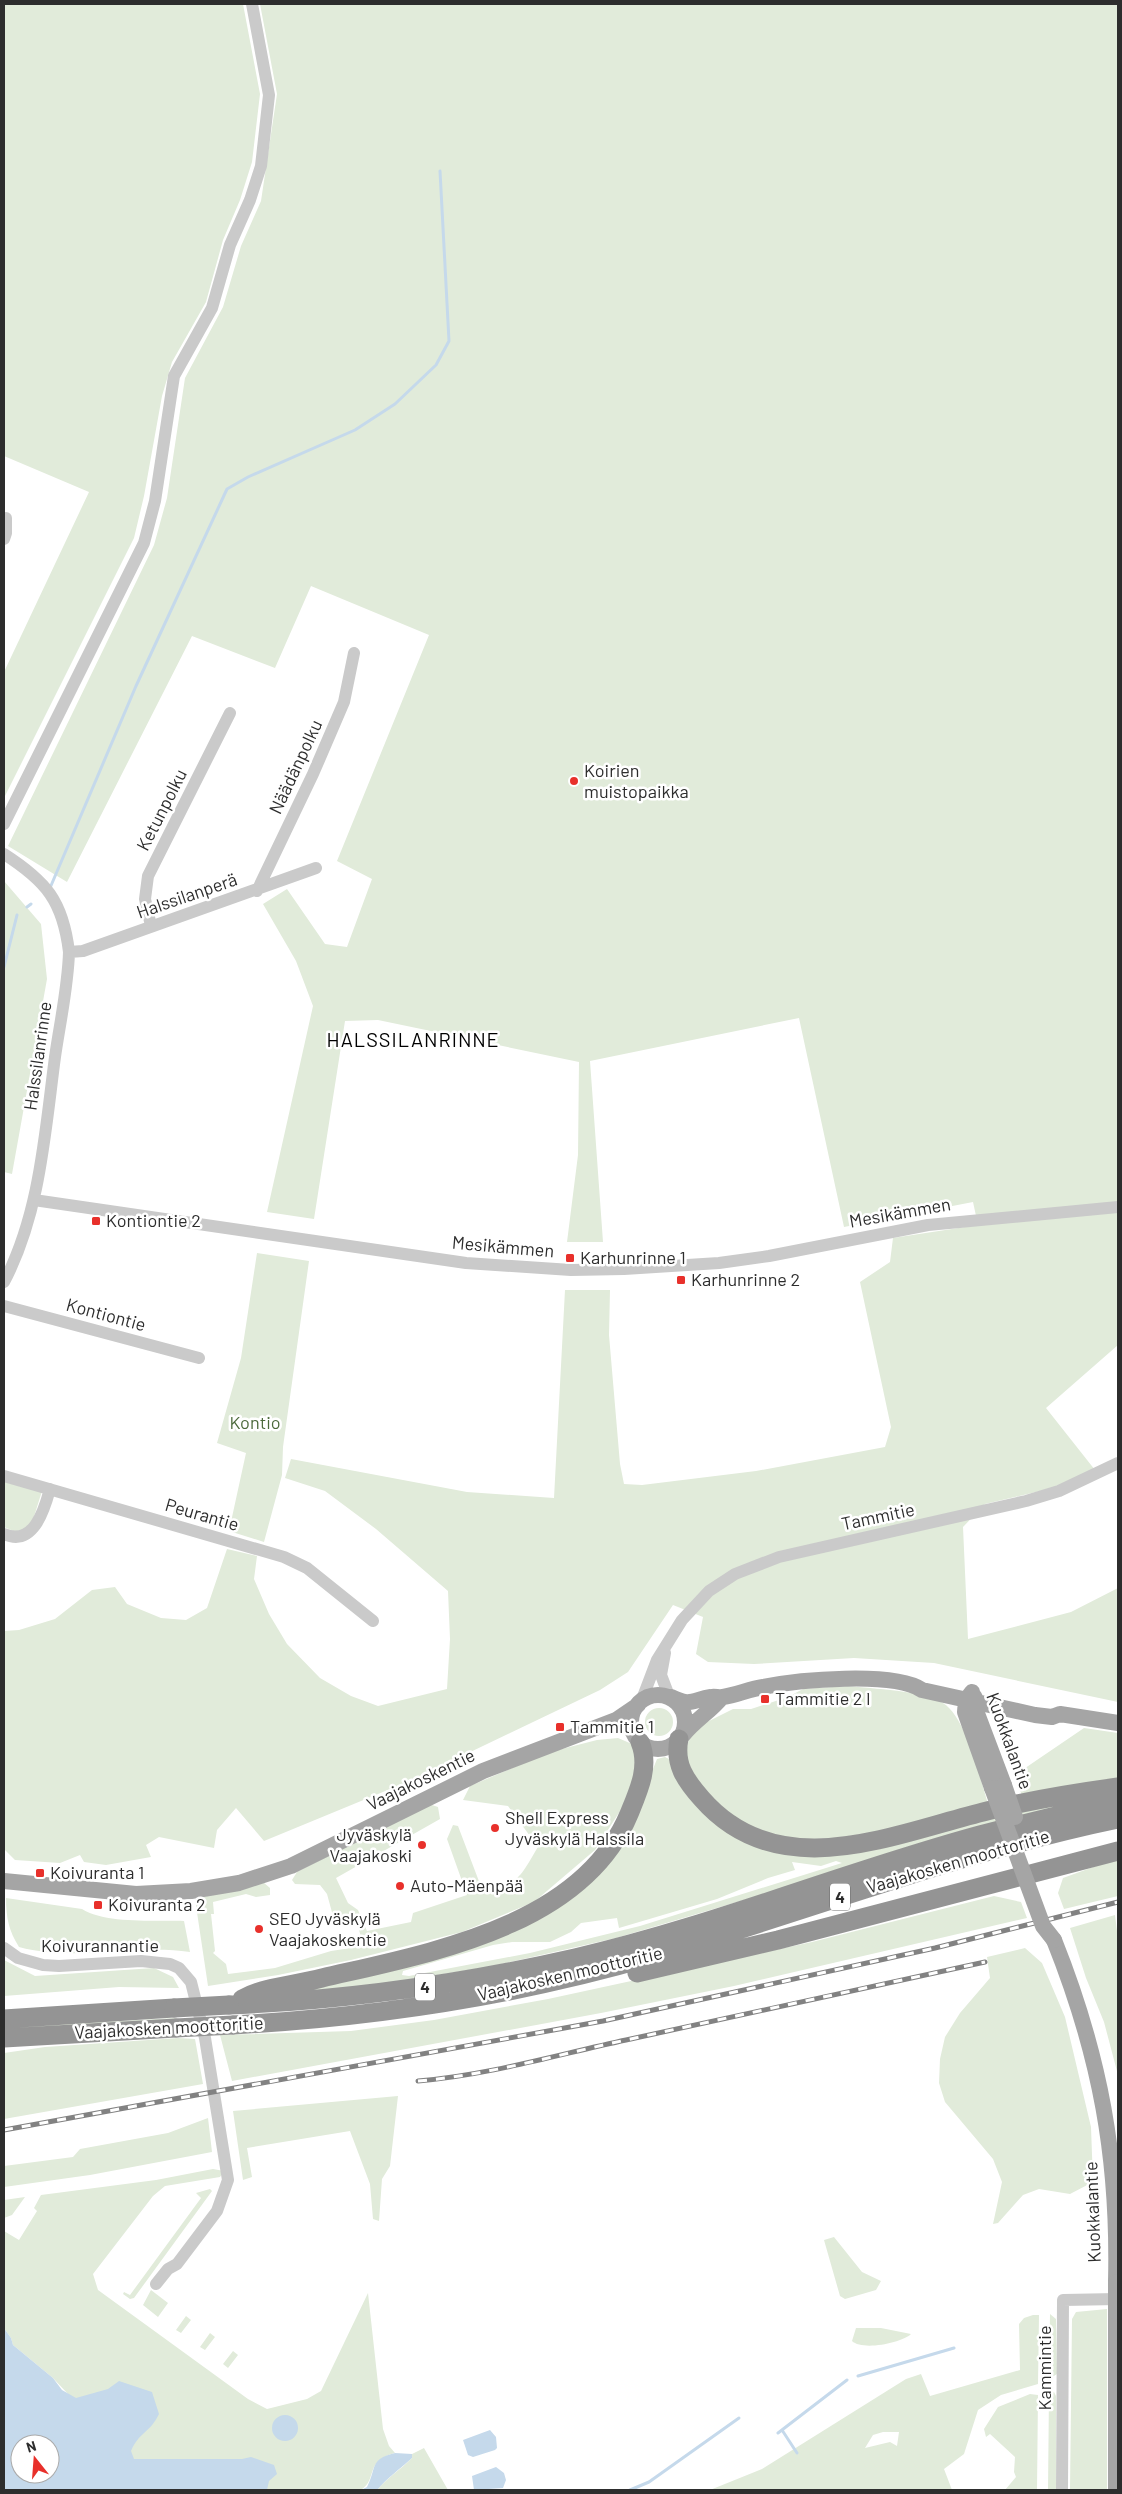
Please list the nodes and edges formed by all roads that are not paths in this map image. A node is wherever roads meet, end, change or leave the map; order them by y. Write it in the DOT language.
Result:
graph roads {
  1 [pos="252,4"];
  2 [pos="6,518"];
  3 [pos="4,539"];
  4 [pos="354,653"];
  5 [pos="230,713"];
  6 [pos="4,824"];
  7 [pos="4,854"];
  8 [pos="316,868"];
  9 [pos="257,890"];
  10 [pos="151,926"];
  11 [pos="69,952"];
  12 [pos="34,1200"];
  13 [pos="1118,1207"];
  14 [pos="4,1282"];
  15 [pos="4,1306"];
  16 [pos="199,1358"];
  17 [pos="1118,1462"];
  18 [pos="4,1476"];
  19 [pos="50,1490"];
  20 [pos="4,1534"];
  21 [pos="373,1620"];
  22 [pos="669,1641"];
  23 [pos="670,1697"];
  24 [pos="722,1697"];
  25 [pos="972,1698"];
  26 [pos="639,1703"];
  27 [pos="1118,1723"];
  28 [pos="681,1737"];
  29 [pos="563,1739"];
  30 [pos="638,1740"];
  31 [pos="1118,1787"];
  32 [pos="1118,1801"];
  33 [pos="1118,1819"];
  34 [pos="1118,1851"];
  35 [pos="1030,1875"];
  36 [pos="4,1881"];
  37 [pos="4,1948"];
  38 [pos="564,1979"];
  39 [pos="229,2005"];
  40 [pos="4,2019"];
  41 [pos="4,2038"];
  42 [pos="1117,2230"];
  43 [pos="156,2284"];
  44 [pos="1117,2306"];
  45 [pos="1062,2490"];
  46 [pos="1116,2490"];
  1 -- 6 [label="street"];
  2 -- 3 [label="street"];
  4 -- 9 [label="street, Näädänpolku"];
  5 -- 10 [label="street, Ketunpolku"];
  7 -- 11 [label="street, Halssilanrinne"];
  8 -- 9 [label="street, Halssilanperä"];
  9 -- 10 [label="street, Halssilanperä"];
  10 -- 11 [label="street, Halssilanperä"];
  11 -- 12 [label="street, Halssilanrinne"];
  12 -- 13 [label="street, Mesikämmen"];
  12 -- 14 [label="street, Halssilanrinne"];
  15 -- 16 [label="street, Kontiontie"];
  17 -- 22 [label="street, Tammitie"];
  18 -- 19 [label="street, Peurantie"];
  19 -- 20 [label="street"];
  19 -- 21 [label="street, Peurantie"];
  22 -- 23 [label="street, Tammitie"];
  22 -- 26 [label="street, Tammitie"];
  23 -- 24 [label="main road"];
  23 -- 26 [label="main road"];
  23 -- 28 [label="main road"];
  24 -- 25 [label="main road"];
  24 -- 28 [label="main road"];
  25 -- 27 [label="main road"];
  25 -- 35 [label="main road, Kuokkalantie, bridge"];
  26 -- 29 [label="main road, Vaajakoskentie"];
  26 -- 30 [label="main road"];
  28 -- 30 [label="main road"];
  28 -- 31 [label="highway"];
  29 -- 30 [label="main road, Vaajakoskentie"];
  29 -- 36 [label="main road, Vaajakoskentie"];
  30 -- 39 [label="highway"];
  32 -- 39 [label="highway, Vaajakosken moottoritie / 4"];
  33 -- 38 [label="highway, Vaajakosken moottoritie / 4"];
  34 -- 35 [label="highway"];
  35 -- 38 [label="highway"];
  35 -- 42 [label="main road, Kuokkalantie, bridge"];
  37 -- 43 [label="street, Koivurannantie"];
  38 -- 41 [label="highway, Vaajakosken moottoritie / 4, bridge"];
  39 -- 40 [label="highway, Vaajakosken moottoritie / 4, bridge"];
  42 -- 44 [label="main road, Kuokkalantie, bridge"];
  44 -- 45 [label="street, Kammintie"];
  44 -- 46 [label="main road, Kuokkalantie"];
}
